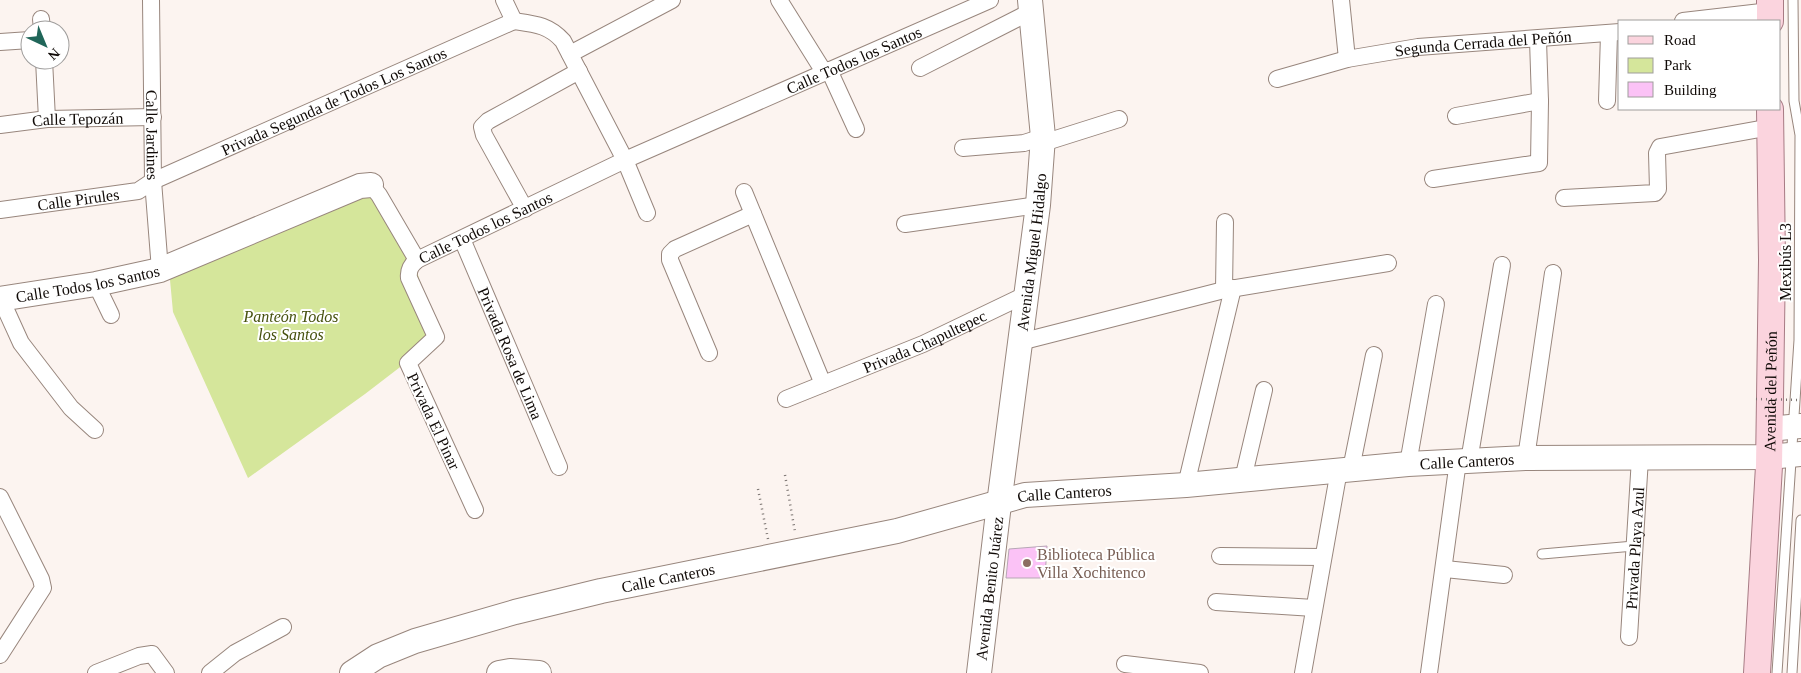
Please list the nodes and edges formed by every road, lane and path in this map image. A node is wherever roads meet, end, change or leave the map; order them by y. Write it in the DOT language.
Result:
graph roads {
  1 [pos="151,0"];
  2 [pos="504,0"];
  3 [pos="672,0"];
  4 [pos="779,0"];
  5 [pos="990,0"];
  6 [pos="1341,0"];
  7 [pos="1031,6"];
  8 [pos="1776,8"];
  9 [pos="1690,20"];
  10 [pos="514,21"];
  11 [pos="1615,33"];
  12 [pos="1781,34"];
  13 [pos="1538,40"];
  14 [pos="20,41"];
  15 [pos="0,42"];
  16 [pos="570,54"];
  17 [pos="1347,59"];
  18 [pos="920,68"];
  19 [pos="45,70"];
  20 [pos="579,70"];
  21 [pos="826,71"];
  22 [pos="1277,79"];
  23 [pos="1540,101"];
  24 [pos="1608,101"];
  25 [pos="1456,116"];
  26 [pos="154,117"];
  27 [pos="1770,118"];
  28 [pos="47,119"];
  29 [pos="1119,119"];
  30 [pos="0,125"];
  31 [pos="856,129"];
  32 [pos="1043,140"];
  33 [pos="963,148"];
  34 [pos="625,160"];
  35 [pos="1433,179"];
  36 [pos="153,181"];
  37 [pos="371,185"];
  38 [pos="744,192"];
  39 [pos="1564,198"];
  40 [pos="1038,205"];
  41 [pos="525,209"];
  42 [pos="0,210"];
  43 [pos="646,213"];
  44 [pos="752,214"];
  45 [pos="1226,222"];
  46 [pos="905,224"];
  47 [pos="462,239"];
  48 [pos="417,260"];
  49 [pos="1388,262"];
  50 [pos="1502,265"];
  51 [pos="160,270"];
  52 [pos="1553,273"];
  53 [pos="96,284"];
  54 [pos="1228,289"];
  55 [pos="1025,295"];
  56 [pos="0,299"];
  57 [pos="1436,304"];
  58 [pos="111,315"];
  59 [pos="1020,342"];
  60 [pos="710,353"];
  61 [pos="1374,355"];
  62 [pos="823,384"];
  63 [pos="1264,390"];
  64 [pos="786,399"];
  65 [pos="1756,399"];
  66 [pos="1801,400"];
  67 [pos="1788,427"];
  68 [pos="95,430"];
  69 [pos="1787,456"];
  70 [pos="1526,458"];
  71 [pos="1640,458"];
  72 [pos="1464,461"];
  73 [pos="1408,464"];
  74 [pos="559,467"];
  75 [pos="1345,469"];
  76 [pos="786,475"];
  77 [pos="1243,479"];
  78 [pos="1186,484"];
  79 [pos="758,489"];
  80 [pos="0,497"];
  81 [pos="999,504"];
  82 [pos="475,510"];
  83 [pos="1801,520"];
  84 [pos="1634,546"];
  85 [pos="798,551"];
  86 [pos="1542,554"];
  87 [pos="771,556"];
  88 [pos="1220,556"];
  89 [pos="1322,557"];
  90 [pos="1445,569"];
  91 [pos="1504,575"];
  92 [pos="1216,602"];
  93 [pos="1314,608"];
  94 [pos="283,627"];
  95 [pos="1629,637"];
  96 [pos="0,655"];
  97 [pos="1125,664"];
  98 [pos="96,673"];
  99 [pos="166,673"];
  100 [pos="210,673"];
  101 [pos="352,673"];
  102 [pos="499,673"];
  103 [pos="539,673"];
  104 [pos="979,673"];
  105 [pos="1200,673"];
  106 [pos="1303,673"];
  107 [pos="1429,673"];
  108 [pos="1757,673"];
  109 [pos="1777,673"];
  110 [pos="1792,673"];
  1 -- 26 [label="street, Calle Jardines"];
  2 -- 10 [label="street"];
  3 -- 16 [label="street"];
  4 -- 21 [label="street"];
  5 -- 21 [label="street, Calle Todos los Santos"];
  6 -- 17 [label="street"];
  7 -- 18 [label="street"];
  7 -- 32 [label="street, Avenida Miguel Hidalgo"];
  8 -- 9 [label="street"];
  10 -- 16 [label="street"];
  10 -- 36 [label="street, Privada Segunda de Todos Los Santos"];
  11 -- 13 [label="street, Segunda Cerrada del Peñón"];
  11 -- 24 [label="street"];
  12 -- 67 [label="lane, Mexibús L3"];
  13 -- 17 [label="street, Segunda Cerrada del Peñón"];
  13 -- 23 [label="street"];
  14 -- 15 [label="street"];
  16 -- 20 [label="street"];
  17 -- 22 [label="street, Segunda Cerrada del Peñón"];
  19 -- 28 [label="street"];
  20 -- 34 [label="street"];
  20 -- 41 [label="street"];
  21 -- 31 [label="street"];
  21 -- 34 [label="street, Calle Todos los Santos"];
  23 -- 25 [label="street"];
  23 -- 35 [label="street"];
  26 -- 28 [label="street, Calle Tepozán"];
  26 -- 36 [label="street, Calle Jardines"];
  27 -- 39 [label="street"];
  27 -- 67 [label="main road, Avenida del Peñón"];
  28 -- 30 [label="street, Calle Tepozán"];
  29 -- 32 [label="street"];
  32 -- 33 [label="street"];
  32 -- 40 [label="street, Avenida Miguel Hidalgo"];
  34 -- 41 [label="street, Calle Todos los Santos"];
  34 -- 43 [label="street"];
  36 -- 42 [label="street, Calle Pirules"];
  36 -- 51 [label="street, Calle Jardines"];
  37 -- 48 [label="street, Calle Todos los Santos"];
  37 -- 51 [label="street, Calle Todos los Santos"];
  38 -- 44 [label="street"];
  40 -- 46 [label="street"];
  40 -- 55 [label="street, Avenida Miguel Hidalgo"];
  41 -- 47 [label="street, Calle Todos los Santos"];
  44 -- 60 [label="street"];
  44 -- 62 [label="street"];
  45 -- 54 [label="street"];
  47 -- 48 [label="street, Calle Todos los Santos"];
  47 -- 74 [label="street, Privada Rosa de Lima"];
  48 -- 82 [label="street, Privada El Pinar"];
  49 -- 54 [label="street"];
  50 -- 72 [label="street"];
  51 -- 53 [label="street, Calle Todos los Santos"];
  52 -- 70 [label="street"];
  53 -- 56 [label="street, Calle Todos los Santos"];
  53 -- 58 [label="street"];
  54 -- 59 [label="street"];
  54 -- 78 [label="street"];
  55 -- 59 [label="street, Avenida Miguel Hidalgo"];
  55 -- 62 [label="street, Privada Chapultepec"];
  56 -- 68 [label="street"];
  57 -- 73 [label="street"];
  59 -- 81 [label="street, Avenida Miguel Hidalgo"];
  61 -- 75 [label="street"];
  62 -- 64 [label="street, Privada Chapultepec"];
  63 -- 77 [label="street"];
  65 -- 66 [label="path, bridge"];
  67 -- 69 [label="main road, Avenida del Peñón"];
  69 -- 71 [label="street, Calle Canteros"];
  69 -- 108 [label="main road, Avenida del Peñón"];
  69 -- 109 [label="lane"];
  70 -- 71 [label="street, Calle Canteros"];
  70 -- 72 [label="street, Calle Canteros"];
  71 -- 84 [label="street, Privada Playa Azul"];
  72 -- 73 [label="street, Calle Canteros"];
  72 -- 90 [label="street"];
  73 -- 75 [label="street, Calle Canteros"];
  75 -- 77 [label="street, Calle Canteros"];
  75 -- 89 [label="street"];
  76 -- 85 [label="path"];
  77 -- 78 [label="street, Calle Canteros"];
  78 -- 81 [label="street, Calle Canteros"];
  79 -- 87 [label="path"];
  80 -- 96 [label="street"];
  81 -- 85 [label="street, Calle Canteros"];
  81 -- 104 [label="street, Avenida Benito Juárez"];
  83 -- 110 [label="lane"];
  84 -- 86 [label="lane"];
  84 -- 95 [label="street, Privada Playa Azul"];
  85 -- 87 [label="street, Calle Canteros"];
  87 -- 101 [label="street, Calle Canteros"];
  88 -- 89 [label="street"];
  89 -- 93 [label="street"];
  90 -- 91 [label="street"];
  90 -- 107 [label="street"];
  92 -- 93 [label="street"];
  93 -- 106 [label="street"];
  94 -- 100 [label="street"];
  97 -- 105 [label="street"];
  98 -- 99 [label="street"];
  102 -- 103 [label="street"];
}
